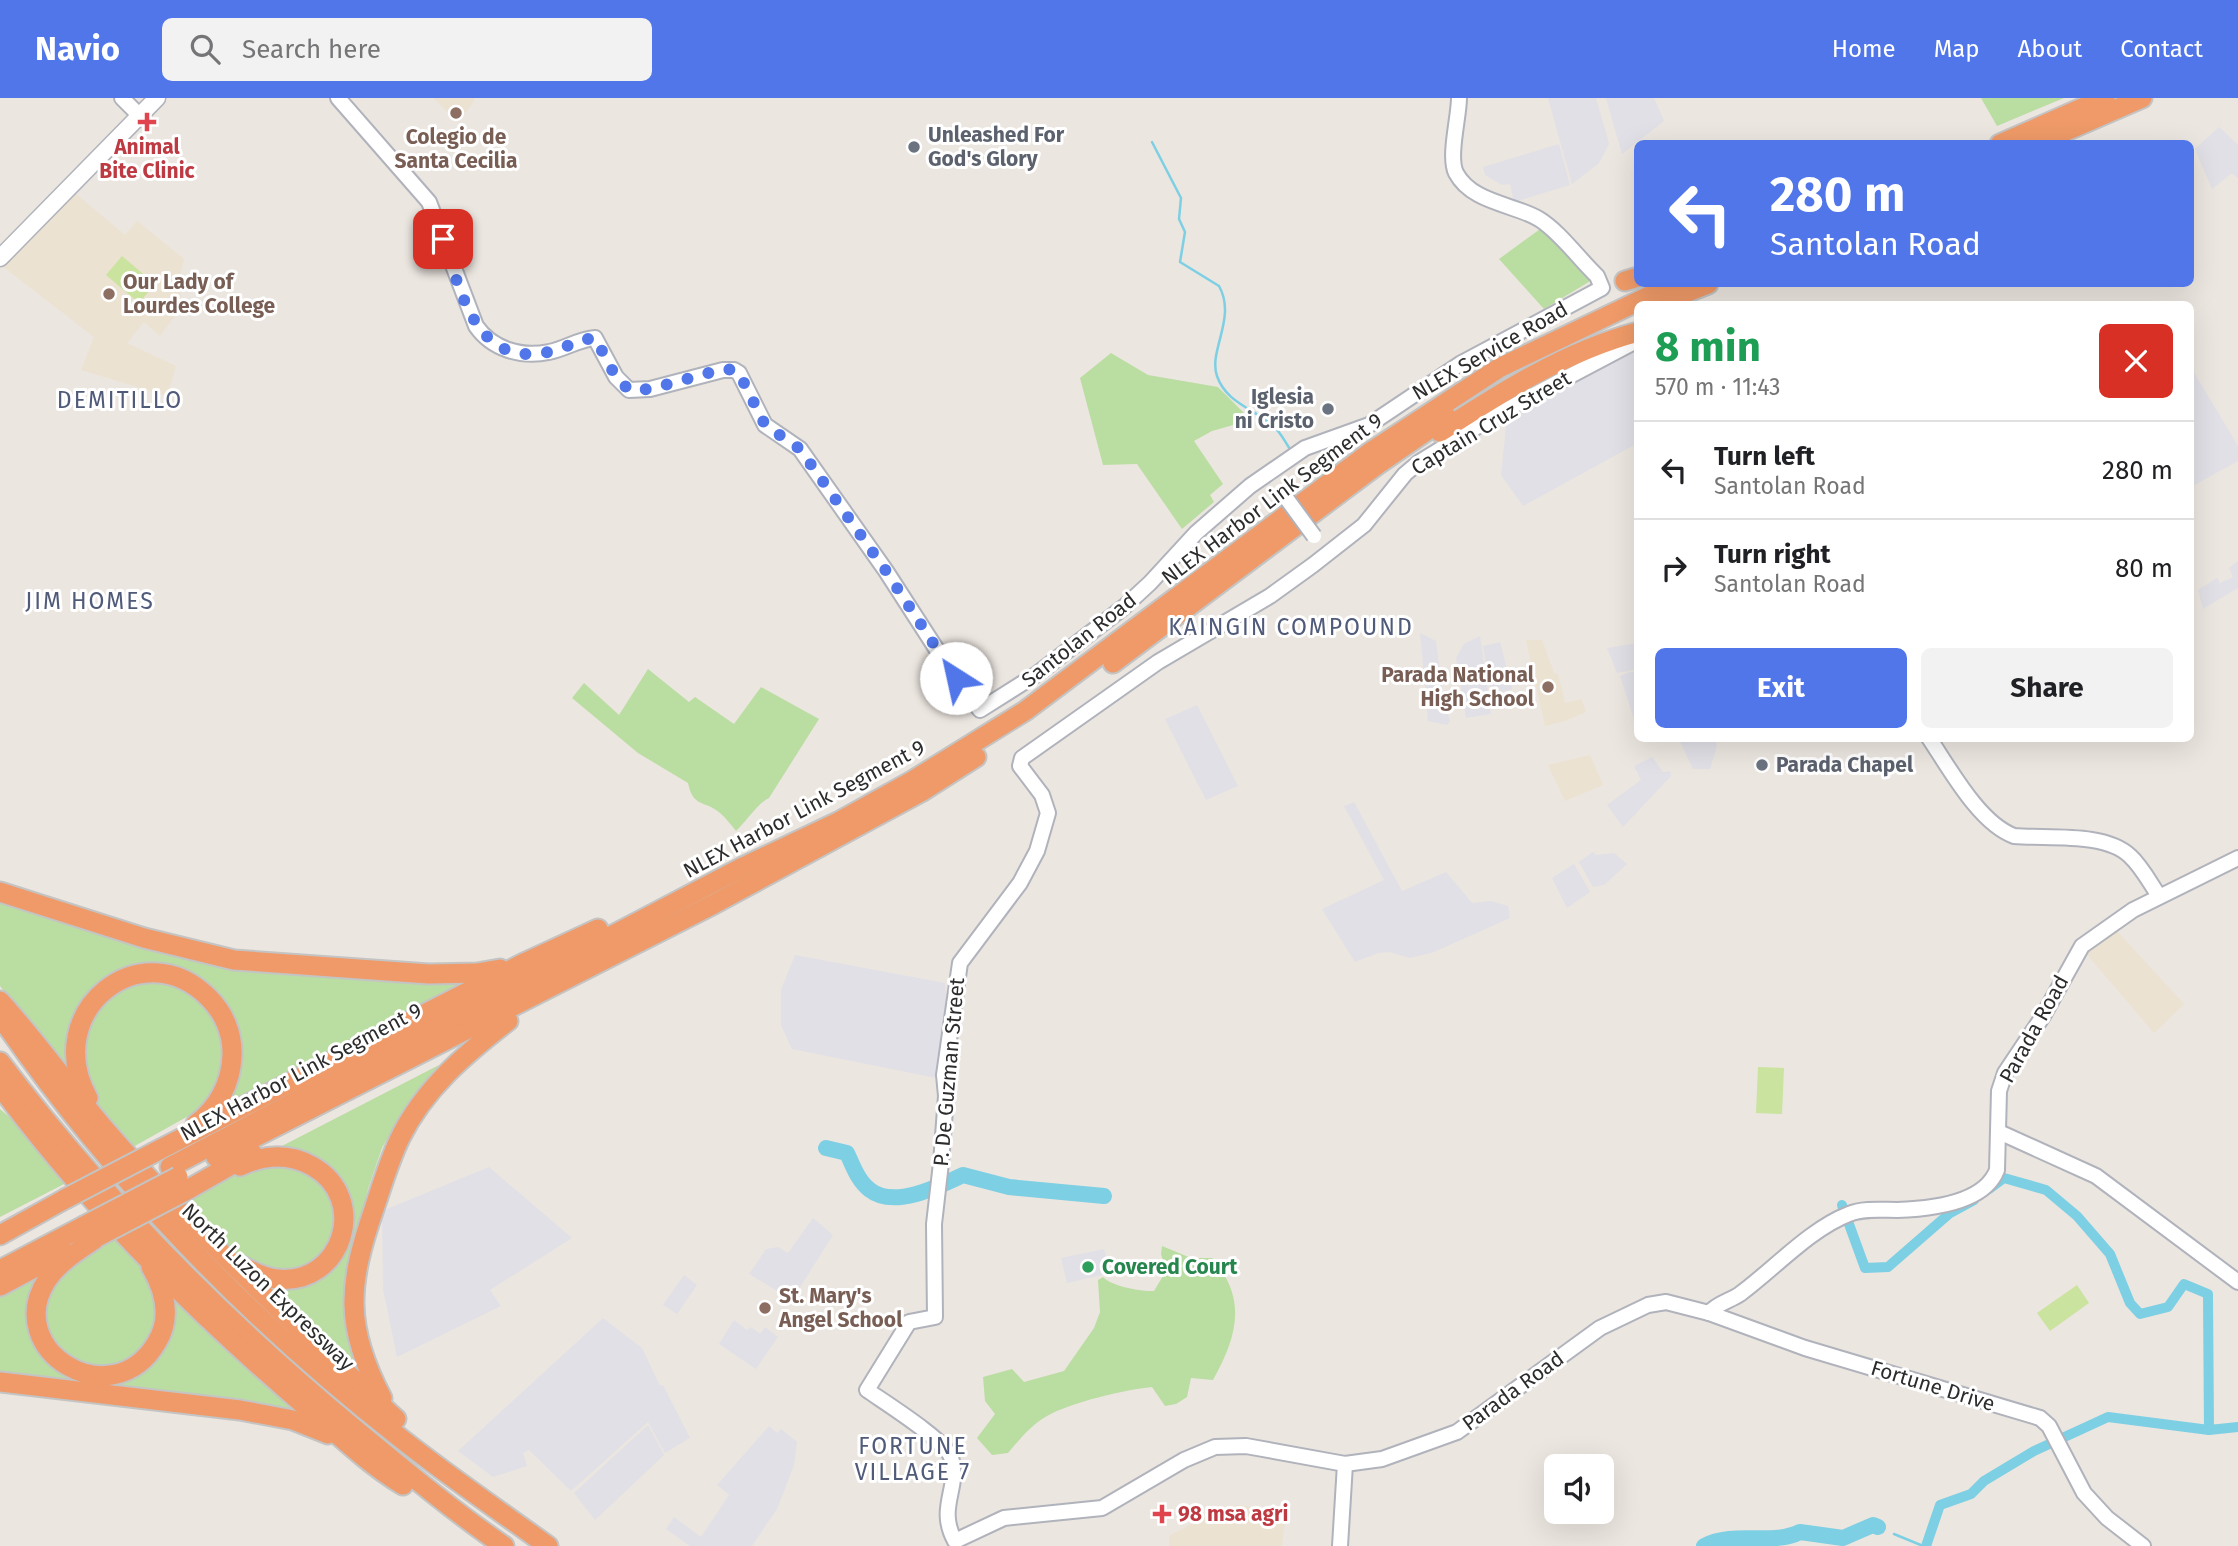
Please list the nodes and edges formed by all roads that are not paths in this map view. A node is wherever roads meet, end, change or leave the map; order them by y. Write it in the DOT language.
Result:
graph roads {
  1 [pos="122,98"];
  2 [pos="157,98"];
  3 [pos="338,98"];
  4 [pos="1459,98"];
  5 [pos="2105,98"];
  6 [pos="2142,98"];
  7 [pos="140,116"];
  8 [pos="2009,140"];
  9 [pos="2045,140"];
  10 [pos="0,258"];
  11 [pos="1668,287"];
  12 [pos="1700,287"];
  13 [pos="1639,301"];
  14 [pos="1665,301"];
  15 [pos="1634,303"];
  16 [pos="1634,315"];
  17 [pos="1634,333"];
  18 [pos="1634,342"];
  19 [pos="1377,465"];
  20 [pos="1268,474"];
  21 [pos="1328,552"];
  22 [pos="1932,742"];
  23 [pos="2238,858"];
  24 [pos="743,867"];
  25 [pos="0,891"];
  26 [pos="2159,896"];
  27 [pos="714,904"];
  28 [pos="522,964"];
  29 [pos="0,1001"];
  30 [pos="0,1016"];
  31 [pos="508,1021"];
  32 [pos="0,1062"];
  33 [pos="0,1086"];
  34 [pos="0,1104"];
  35 [pos="35,1132"];
  36 [pos="107,1132"];
  37 [pos="1998,1132"];
  38 [pos="156,1152"];
  39 [pos="179,1178"];
  40 [pos="23,1222"];
  41 [pos="0,1228"];
  42 [pos="88,1230"];
  43 [pos="0,1235"];
  44 [pos="136,1245"];
  45 [pos="224,1254"];
  46 [pos="0,1256"];
  47 [pos="0,1270"];
  48 [pos="2238,1282"];
  49 [pos="0,1286"];
  50 [pos="1666,1302"];
  51 [pos="1709,1313"];
  52 [pos="0,1382"];
  53 [pos="413,1434"];
  54 [pos="354,1447"];
  55 [pos="1345,1464"];
  56 [pos="468,1489"];
  57 [pos="450,1509"];
  58 [pos="955,1541"];
  59 [pos="504,1546"];
  60 [pos="548,1546"];
  61 [pos="1340,1546"];
  62 [pos="2143,1546"];
  1 -- 7 [label="street"];
  2 -- 7 [label="main road"];
  3 -- 20 [label="street, Santolan Road"];
  4 -- 20 [label="street, NLEX Service Road"];
  5 -- 8 [label="highway"];
  6 -- 9 [label="highway"];
  7 -- 10 [label="main road"];
  11 -- 13 [label="highway, NLEX Harbor Link Segment 9"];
  12 -- 14 [label="highway"];
  15 -- 24 [label="highway, NLEX Harbor Link Segment 9"];
  16 -- 19 [label="highway, NLEX Harbor Link Segment 9"];
  17 -- 19 [label="highway"];
  18 -- 21 [label="street, Captain Cruz Street"];
  19 -- 27 [label="highway, NLEX Harbor Link Segment 9"];
  20 -- 21 [label="street, bridge"];
  21 -- 58 [label="street, P. De Guzman Street"];
  22 -- 26 [label="street"];
  23 -- 26 [label="street, Parada Road"];
  24 -- 28 [label="highway"];
  24 -- 39 [label="highway, NLEX Harbor Link Segment 9"];
  25 -- 28 [label="highway"];
  26 -- 37 [label="street, Parada Road"];
  27 -- 31 [label="highway"];
  27 -- 39 [label="highway, NLEX Harbor Link Segment 9"];
  28 -- 38 [label="highway"];
  29 -- 36 [label="highway"];
  30 -- 56 [label="highway, North Luzon Expressway"];
  31 -- 39 [label="highway"];
  31 -- 53 [label="highway"];
  32 -- 57 [label="highway"];
  33 -- 35 [label="highway"];
  34 -- 35 [label="highway"];
  35 -- 44 [label="highway"];
  36 -- 38 [label="highway"];
  36 -- 45 [label="highway"];
  37 -- 48 [label="street"];
  37 -- 51 [label="street, Parada Road"];
  38 -- 40 [label="highway, bridge"];
  39 -- 42 [label="highway"];
  39 -- 42 [label="highway, bridge"];
  39 -- 45 [label="highway"];
  40 -- 41 [label="highway"];
  40 -- 43 [label="highway"];
  42 -- 44 [label="highway"];
  42 -- 46 [label="highway"];
  42 -- 47 [label="highway"];
  42 -- 49 [label="highway"];
  44 -- 54 [label="highway"];
  45 -- 53 [label="highway"];
  50 -- 51 [label="street, Fortune Drive"];
  50 -- 55 [label="street, Parada Road"];
  51 -- 62 [label="street, Fortune Drive"];
  52 -- 54 [label="highway"];
  53 -- 56 [label="highway"];
  54 -- 57 [label="highway"];
  55 -- 58 [label="street, Parada Road"];
  55 -- 61 [label="street"];
  56 -- 60 [label="highway, North Luzon Expressway"];
  57 -- 59 [label="highway"];
}
